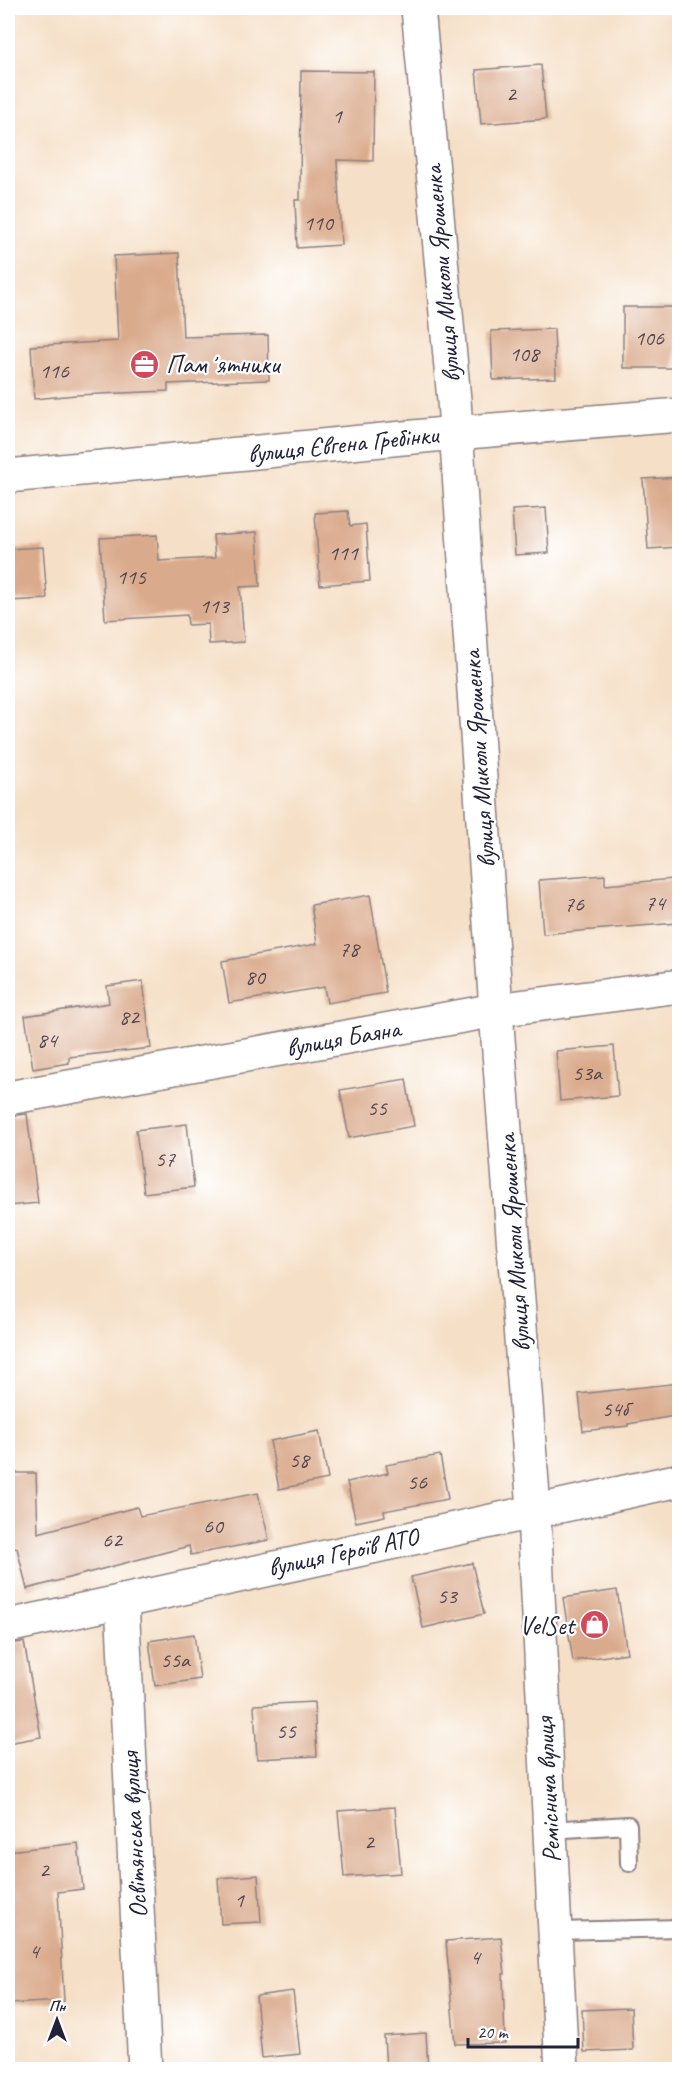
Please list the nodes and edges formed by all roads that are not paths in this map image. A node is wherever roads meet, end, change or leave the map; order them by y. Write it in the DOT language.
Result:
graph roads {
  1 [pos="418,8"];
  2 [pos="680,415"];
  3 [pos="455,433"];
  4 [pos="8,476"];
  5 [pos="680,986"];
  6 [pos="496,1010"];
  7 [pos="8,1098"];
  8 [pos="680,1480"];
  9 [pos="534,1510"];
  10 [pos="123,1601"];
  11 [pos="8,1626"];
  12 [pos="550,1830"];
  13 [pos="629,1863"];
  14 [pos="680,1928"];
  15 [pos="556,1931"];
  16 [pos="145,2070"];
  17 [pos="562,2070"];
  1 -- 3 [label="street, вулиця Миколи Ярошенка"];
  2 -- 3 [label="street, вулиця Євгена Гребінки"];
  3 -- 4 [label="street, вулиця Євгена Гребінки"];
  3 -- 6 [label="street, вулиця Миколи Ярошенка"];
  5 -- 6 [label="street, вулиця Баяна"];
  6 -- 7 [label="street, вулиця Баяна"];
  6 -- 9 [label="street, вулиця Миколи Ярошенка"];
  8 -- 9 [label="street, вулиця Героїв АТО"];
  9 -- 10 [label="street, вулиця Героїв АТО"];
  9 -- 12 [label="street, Реміснича вулиця"];
  10 -- 11 [label="street, вулиця Героїв АТО"];
  10 -- 16 [label="street, Освітянська вулиця"];
  12 -- 13 [label="lane"];
  12 -- 15 [label="street, Реміснича вулиця"];
  14 -- 15 [label="lane"];
  15 -- 17 [label="street, Реміснича вулиця"];
}
